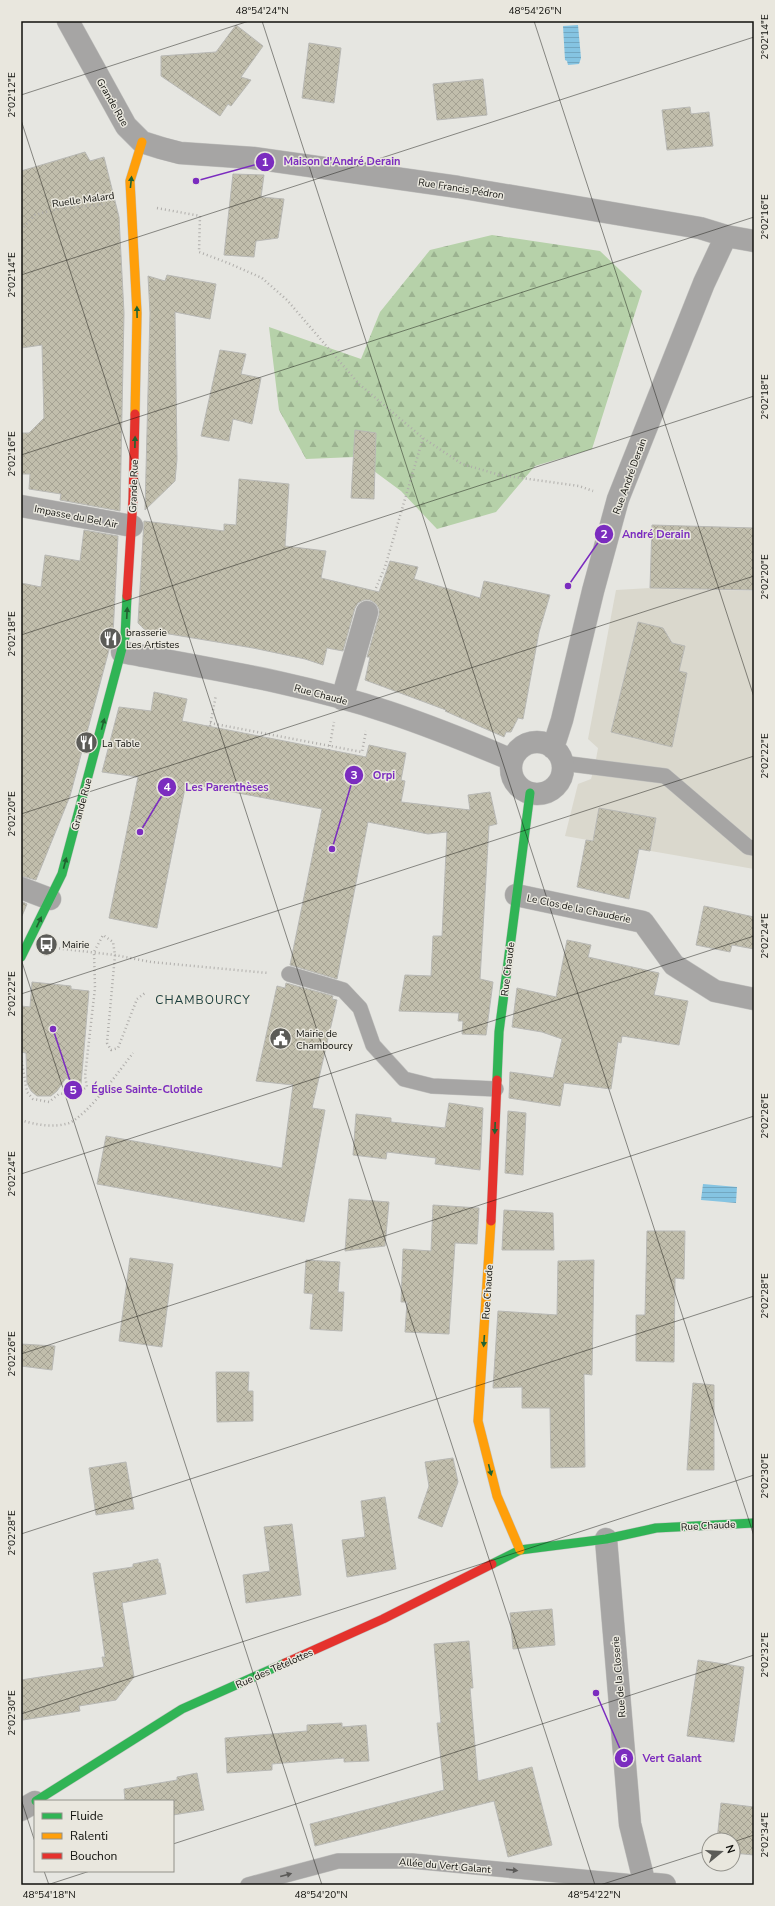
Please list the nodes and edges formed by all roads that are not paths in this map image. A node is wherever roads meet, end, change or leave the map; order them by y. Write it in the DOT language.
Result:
graph roads {
  1 [pos="68,21"];
  2 [pos="142,142"];
  3 [pos="726,236"];
  4 [pos="754,241"];
  5 [pos="21,506"];
  6 [pos="132,526"];
  7 [pos="367,612"];
  8 [pos="122,652"];
  9 [pos="342,699"];
  10 [pos="558,755"];
  11 [pos="512,760"];
  12 [pos="530,793"];
  13 [pos="754,848"];
  14 [pos="21,888"];
  15 [pos="516,895"];
  16 [pos="50,899"];
  17 [pos="21,957"];
  18 [pos="289,974"];
  19 [pos="754,999"];
  20 [pos="496,1089"];
  21 [pos="754,1523"];
  22 [pos="606,1539"];
  23 [pos="520,1550"];
  24 [pos="38,1800"];
  25 [pos="34,1802"];
  26 [pos="21,1810"];
  27 [pos="652,1884"];
  28 [pos="248,1885"];
  1 -- 2 [label="street, Grande Rue"];
  2 -- 3 [label="street, Rue Francis Pédron"];
  6 -- 2 [label="street, Grande Rue, one-way"];
  3 -- 4 [label="street, Rue Francis Pédron"];
  3 -- 10 [label="street, Rue André Derain"];
  5 -- 6 [label="street, Impasse du Bel Air"];
  8 -- 6 [label="street, Grande Rue, one-way"];
  7 -- 9 [label="street"];
  8 -- 9 [label="street, Rue Chaude"];
  16 -- 8 [label="street, Grande Rue, one-way"];
  9 -- 11 [label="street, Rue Chaude"];
  10 -- 11 [label="street"];
  10 -- 12 [label="street"];
  10 -- 13 [label="lane"];
  11 -- 12 [label="street"];
  12 -- 15 [label="street, Rue Chaude"];
  14 -- 16 [label="street"];
  15 -- 19 [label="street, Le Clos de la Chauderie"];
  15 -- 20 [label="street, Rue Chaude"];
  17 -- 16 [label="street, Grande Rue, one-way"];
  18 -- 20 [label="lane"];
  20 -- 23 [label="street, Rue Chaude, one-way"];
  21 -- 22 [label="street, Rue Chaude"];
  22 -- 23 [label="street, Rue Chaude"];
  22 -- 27 [label="street, Rue de la Closerie"];
  23 -- 24 [label="street, Rue des Têtelottes"];
  25 -- 26 [label="street, Rue des Têtelottes"];
  28 -- 27 [label="lane, Allée du Vert Galant, one-way"];
}
